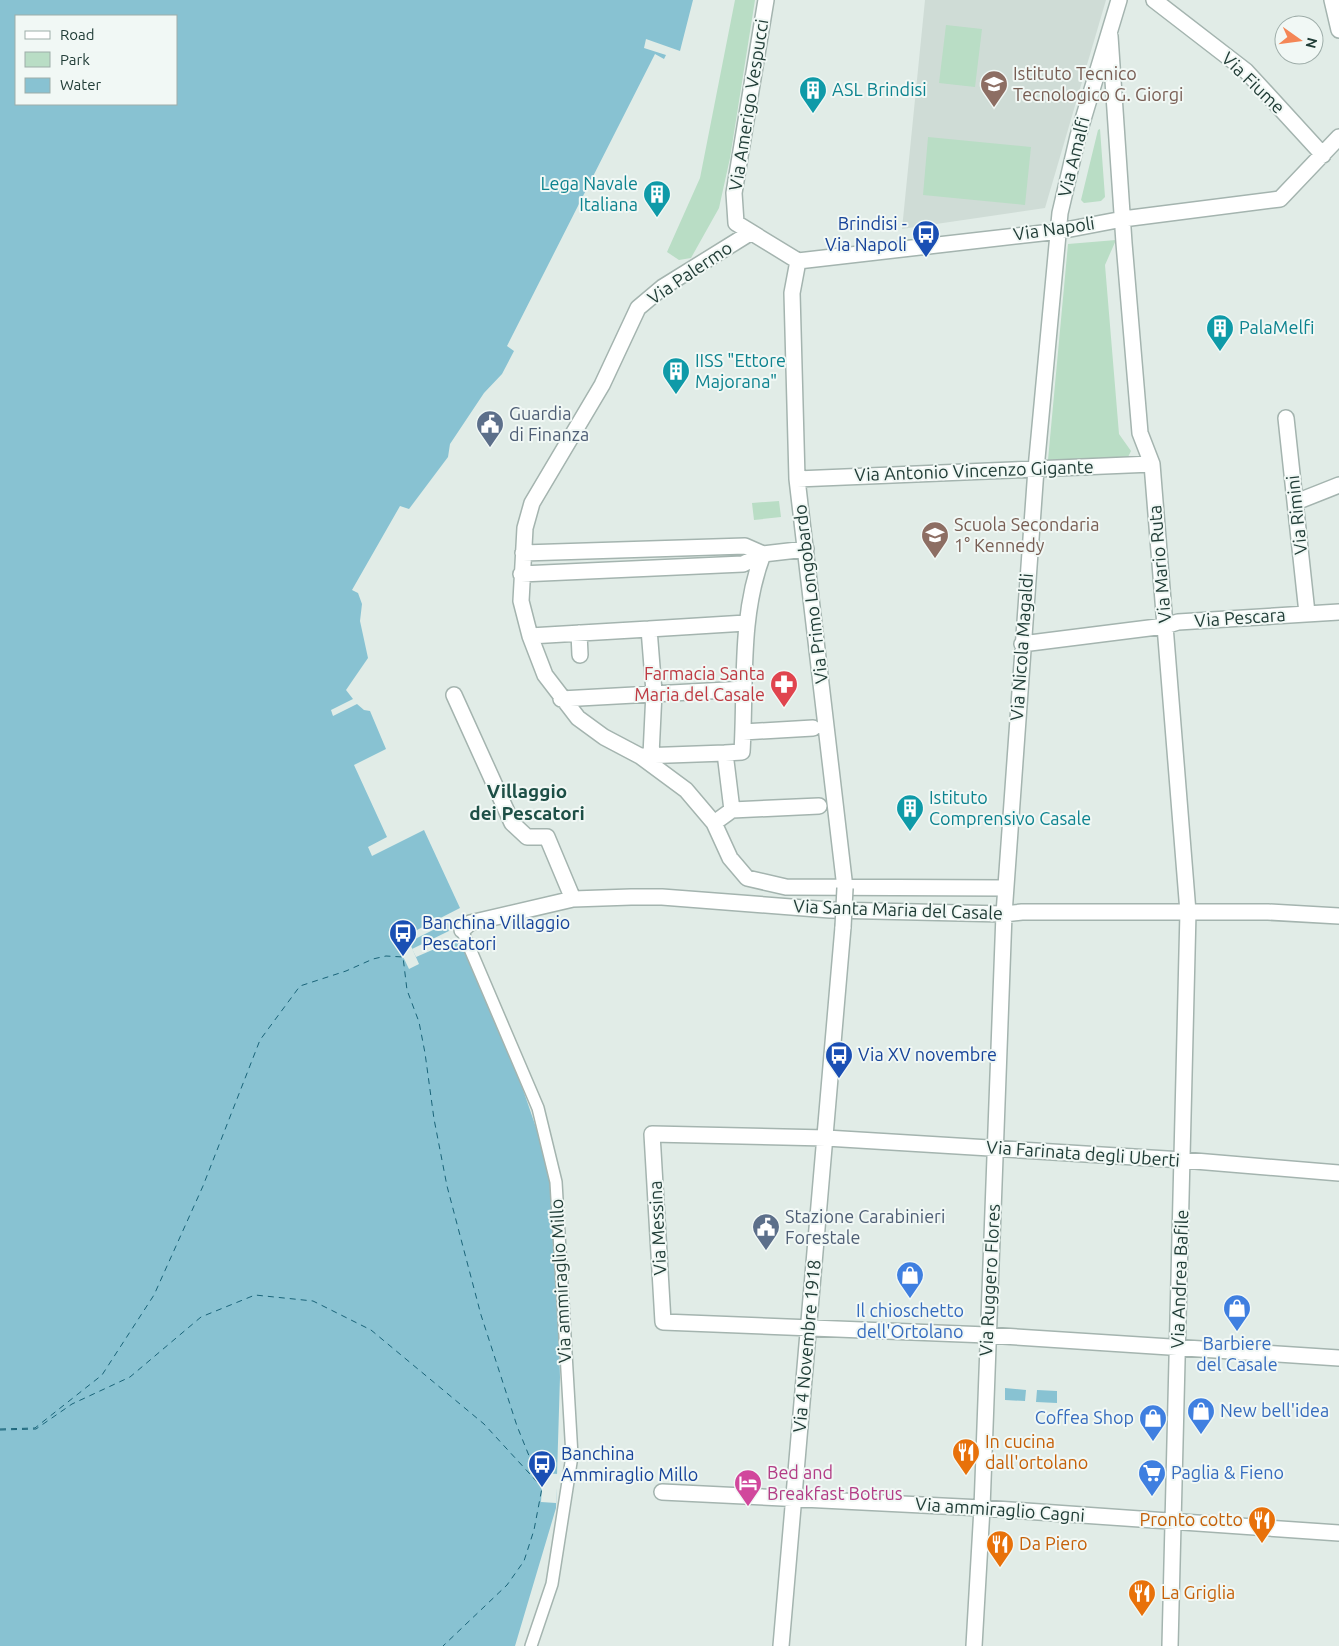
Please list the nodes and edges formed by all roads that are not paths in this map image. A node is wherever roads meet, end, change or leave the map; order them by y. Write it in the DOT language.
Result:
graph roads {
  1 [pos="766,0"];
  2 [pos="1119,0"];
  3 [pos="1154,0"];
  4 [pos="1332,0"];
  5 [pos="1110,27"];
  6 [pos="1339,30"];
  7 [pos="1339,137"];
  8 [pos="1323,155"];
  9 [pos="1123,219"];
  10 [pos="1060,231"];
  11 [pos="750,233"];
  12 [pos="798,261"];
  13 [pos="1286,418"];
  14 [pos="1152,464"];
  15 [pos="1036,469"];
  16 [pos="797,479"];
  17 [pos="1339,484"];
  18 [pos="1296,502"];
  19 [pos="806,549"];
  20 [pos="523,552"];
  21 [pos="763,554"];
  22 [pos="521,574"];
  23 [pos="1339,612"];
  24 [pos="1306,613"];
  25 [pos="746,623"];
  26 [pos="1165,626"];
  27 [pos="649,628"];
  28 [pos="579,633"];
  29 [pos="530,636"];
  30 [pos="1022,644"];
  31 [pos="580,655"];
  32 [pos="745,689"];
  33 [pos="654,692"];
  34 [pos="454,695"];
  35 [pos="561,698"];
  36 [pos="813,728"];
  37 [pos="743,732"];
  38 [pos="725,753"];
  39 [pos="645,756"];
  40 [pos="819,806"];
  41 [pos="732,810"];
  42 [pos="714,823"];
  43 [pos="845,888"];
  44 [pos="1005,888"];
  45 [pos="574,899"];
  46 [pos="1188,912"];
  47 [pos="1004,914"];
  48 [pos="1339,916"];
  49 [pos="843,927"];
  50 [pos="462,930"];
  51 [pos="826,1138"];
  52 [pos="996,1148"];
  53 [pos="1183,1160"];
  54 [pos="1339,1173"];
  55 [pos="808,1328"];
  56 [pos="987,1335"];
  57 [pos="1178,1346"];
  58 [pos="1339,1358"];
  59 [pos="662,1492"];
  60 [pos="794,1498"];
  61 [pos="982,1508"];
  62 [pos="1172,1522"];
  63 [pos="1339,1533"];
  64 [pos="532,1646"];
  65 [pos="781,1646"];
  66 [pos="974,1646"];
  67 [pos="1170,1646"];
  1 -- 11 [label="street, Via Amerigo Vespucci"];
  2 -- 5 [label="street, Via Amalfi"];
  3 -- 8 [label="street, Via Fiume"];
  4 -- 6 [label="street"];
  5 -- 9 [label="street, Via Amalfi"];
  5 -- 10 [label="street, Via Amalfi"];
  7 -- 8 [label="street, Via Napoli"];
  8 -- 9 [label="street, Via Napoli"];
  9 -- 10 [label="street, Via Napoli"];
  9 -- 14 [label="street, Via Mario Ruta"];
  10 -- 12 [label="street, Via Napoli"];
  10 -- 15 [label="street, Via Nicola Magaldi"];
  11 -- 12 [label="street"];
  11 -- 20 [label="street, Via Palermo"];
  12 -- 16 [label="street, Via Primo Longobardo"];
  13 -- 18 [label="street, Via Rimini"];
  14 -- 15 [label="street, Via Antonio Vincenzo Gigante"];
  14 -- 26 [label="street, Via Mario Ruta"];
  15 -- 16 [label="street, Via Antonio Vincenzo Gigante"];
  15 -- 30 [label="street, Via Nicola Magaldi"];
  16 -- 19 [label="street, Via Primo Longobardo"];
  17 -- 18 [label="street"];
  18 -- 24 [label="street, Via Rimini"];
  19 -- 21 [label="street"];
  19 -- 43 [label="street, Via Primo Longobardo"];
  20 -- 21 [label="street"];
  20 -- 22 [label="street, Via Palermo"];
  21 -- 22 [label="street"];
  21 -- 25 [label="street"];
  22 -- 29 [label="street, Via Palermo"];
  23 -- 24 [label="street, Via Pescara"];
  24 -- 26 [label="street, Via Pescara"];
  25 -- 27 [label="street"];
  25 -- 32 [label="street"];
  26 -- 30 [label="street, Via Pescara"];
  26 -- 46 [label="street, Via Mario Ruta"];
  27 -- 28 [label="street"];
  27 -- 33 [label="street"];
  28 -- 29 [label="street"];
  28 -- 31 [label="street"];
  29 -- 35 [label="street, Via Palermo"];
  30 -- 44 [label="street, Via Nicola Magaldi"];
  32 -- 33 [label="street"];
  32 -- 37 [label="street"];
  33 -- 35 [label="street"];
  33 -- 39 [label="street"];
  34 -- 45 [label="street"];
  35 -- 39 [label="street, Via Palermo"];
  36 -- 37 [label="street"];
  37 -- 38 [label="street"];
  38 -- 39 [label="street, Via Palermo"];
  38 -- 41 [label="street"];
  39 -- 42 [label="street, Via Palermo"];
  40 -- 41 [label="street"];
  41 -- 42 [label="street"];
  42 -- 43 [label="street, Via Palermo"];
  43 -- 44 [label="street, Via Palermo"];
  43 -- 49 [label="street, Via Primo Longobardo, bridge"];
  44 -- 47 [label="street, Via Nicola Magaldi"];
  45 -- 47 [label="street, Via Santa Maria del Casale"];
  45 -- 50 [label="street, Via Santa Maria del Casale"];
  46 -- 47 [label="street, Via Santa Maria del Casale"];
  46 -- 48 [label="street, Via Santa Maria del Casale"];
  46 -- 53 [label="street, Via Andrea Bafile"];
  47 -- 52 [label="street, Via Ruggero Flores"];
  49 -- 51 [label="street, Via 4 Novembre 1918"];
  50 -- 64 [label="street, Via ammiraglio Millo"];
  51 -- 52 [label="street, Via Farinata degli Uberti"];
  51 -- 55 [label="street, Via 4 Novembre 1918"];
  51 -- 55 [label="street, Via Messina"];
  52 -- 53 [label="street, Via Farinata degli Uberti"];
  52 -- 56 [label="street, Via Ruggero Flores"];
  53 -- 54 [label="street, Via Farinata degli Uberti"];
  53 -- 57 [label="street, Via Andrea Bafile"];
  55 -- 56 [label="street"];
  55 -- 60 [label="street, Via 4 Novembre 1918"];
  56 -- 57 [label="street"];
  56 -- 61 [label="street, Via Ruggero Flores"];
  57 -- 58 [label="street"];
  57 -- 62 [label="street, Via Andrea Bafile"];
  59 -- 60 [label="street, Via ammiraglio Cagni"];
  60 -- 61 [label="street, Via ammiraglio Cagni"];
  60 -- 65 [label="street, Via 4 Novembre 1918"];
  61 -- 62 [label="street, Via ammiraglio Cagni"];
  61 -- 66 [label="street, Via Ruggero Flores"];
  62 -- 63 [label="street, Via ammiraglio Cagni"];
  62 -- 67 [label="street, Via Andrea Bafile"];
}
